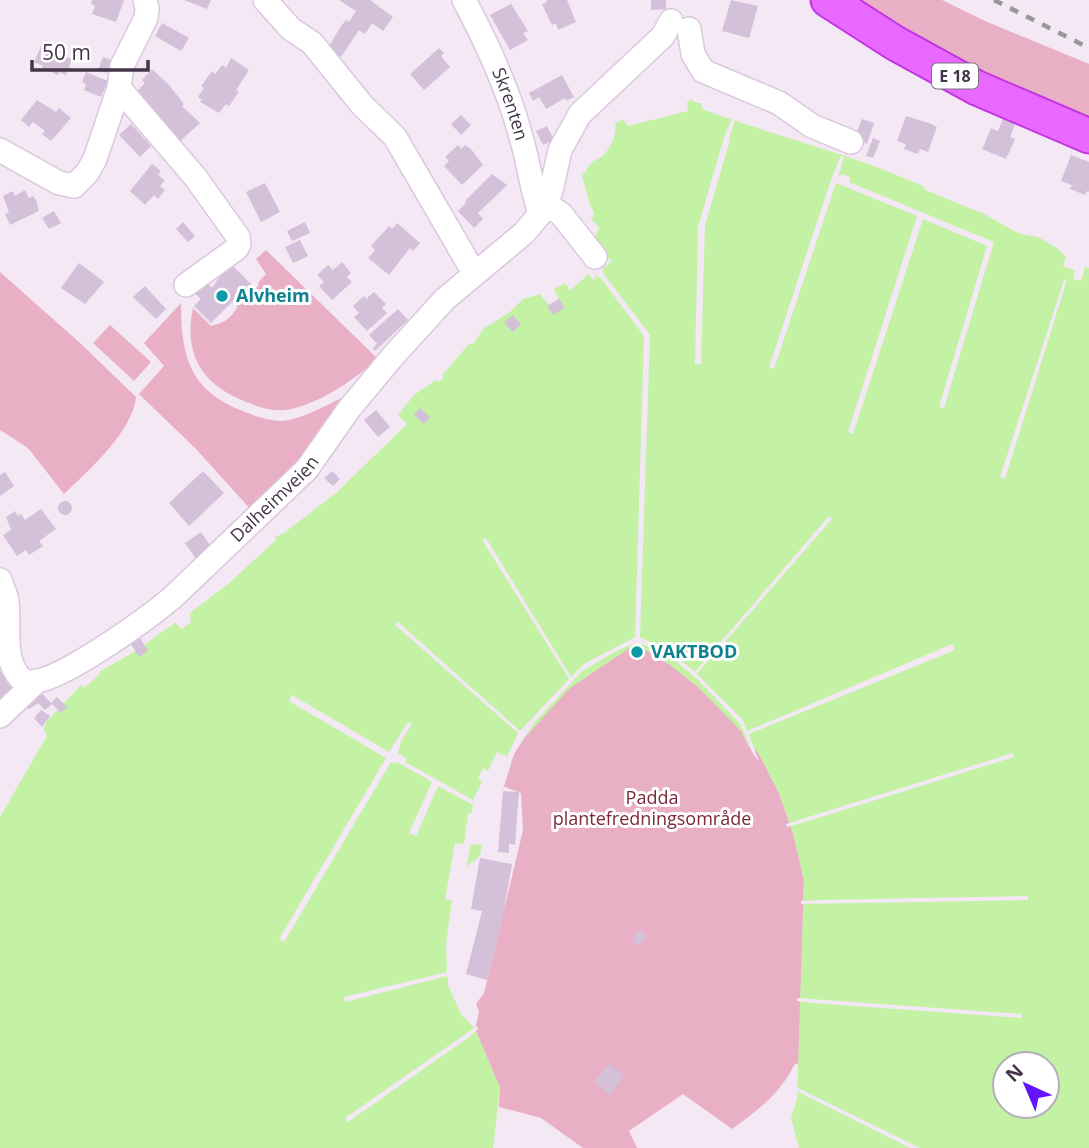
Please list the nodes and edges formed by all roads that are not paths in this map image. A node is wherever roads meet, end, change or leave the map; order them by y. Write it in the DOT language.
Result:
graph roads {
  1 [pos="145,0"];
  2 [pos="265,0"];
  3 [pos="464,0"];
  4 [pos="828,0"];
  5 [pos="119,88"];
  6 [pos="1089,136"];
  7 [pos="851,142"];
  8 [pos="0,150"];
  9 [pos="543,208"];
  10 [pos="595,257"];
  11 [pos="474,273"];
  12 [pos="186,285"];
  13 [pos="0,580"];
  14 [pos="37,681"];
  15 [pos="0,716"];
  1 -- 5 [label="street"];
  2 -- 11 [label="street"];
  3 -- 9 [label="street, Skrenten"];
  4 -- 6 [label="highway, E 18"];
  5 -- 8 [label="street"];
  5 -- 12 [label="street"];
  7 -- 9 [label="street, Dalheimveien"];
  9 -- 10 [label="street"];
  9 -- 11 [label="street, Dalheimveien"];
  11 -- 14 [label="street, Dalheimveien"];
  13 -- 14 [label="street"];
  14 -- 15 [label="street, Dalheimveien"];
}
